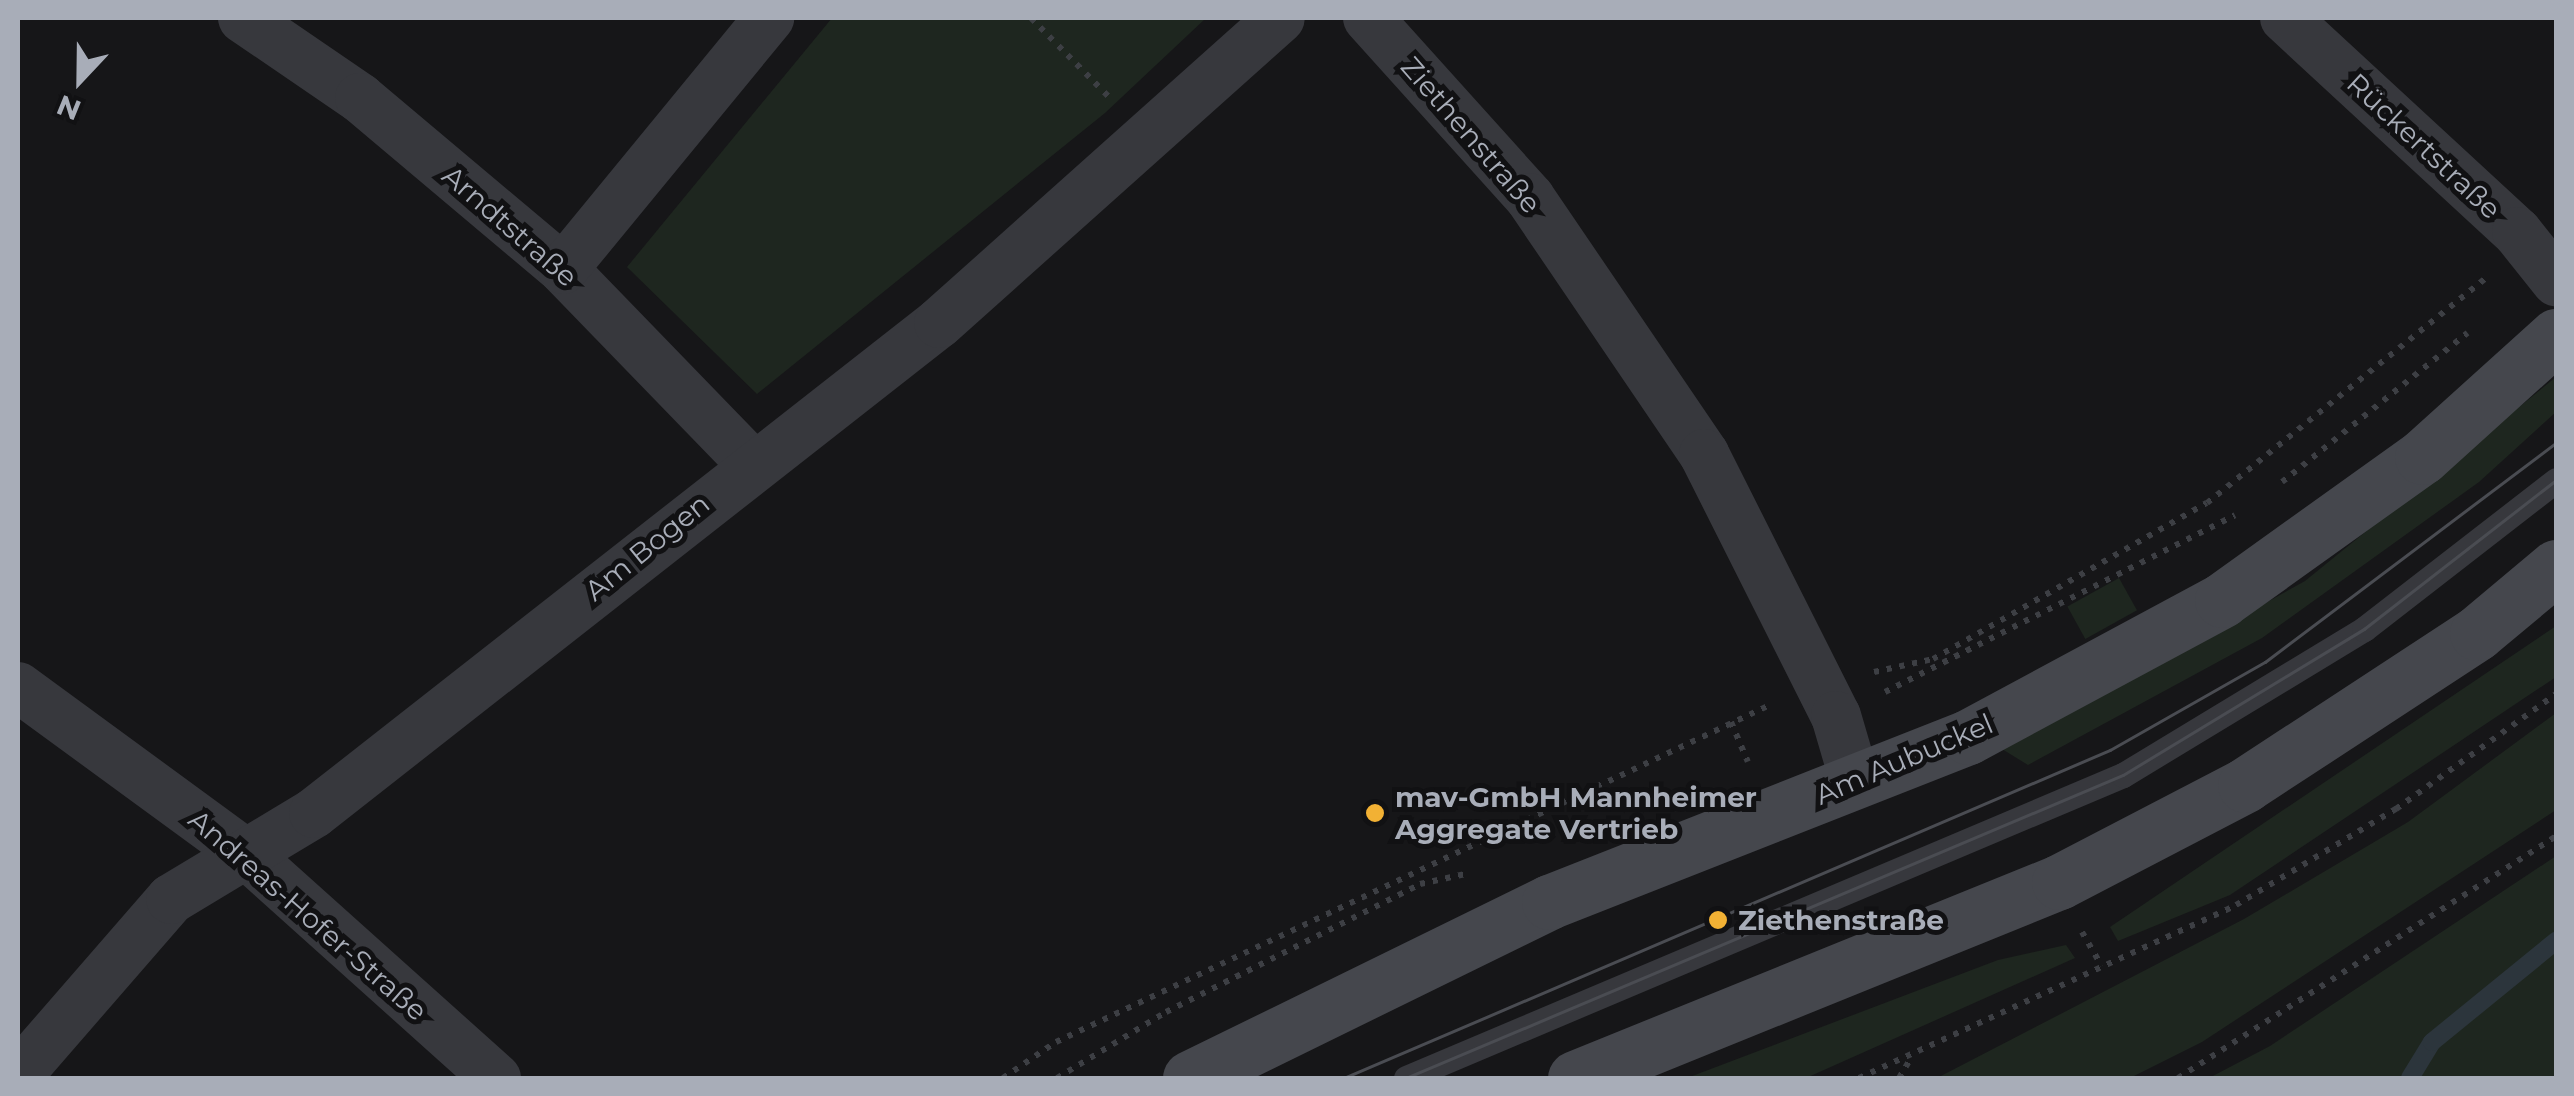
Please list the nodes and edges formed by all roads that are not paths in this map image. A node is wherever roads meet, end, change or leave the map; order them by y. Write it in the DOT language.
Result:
graph roads {
  1 [pos="243,18"];
  2 [pos="769,18"];
  3 [pos="1280,18"];
  4 [pos="1368,18"];
  5 [pos="2285,18"];
  6 [pos="2543,266"];
  7 [pos="563,268"];
  8 [pos="2556,336"];
  9 [pos="752,464"];
  10 [pos="2556,480"];
  11 [pos="2556,567"];
  12 [pos="18,686"];
  13 [pos="1854,781"];
  14 [pos="246,854"];
  15 [pos="18,1074"];
  16 [pos="496,1078"];
  17 [pos="1190,1078"];
  18 [pos="1406,1078"];
  19 [pos="1575,1078"];
  1 -- 7 [label="street, Arndtstraße"];
  2 -- 7 [label="street"];
  3 -- 9 [label="street, Am Bogen"];
  4 -- 13 [label="street, Ziethenstraße"];
  5 -- 6 [label="street, Rückertstraße"];
  7 -- 9 [label="street, Arndtstraße"];
  8 -- 13 [label="main road, Am Aubuckel"];
  9 -- 14 [label="street, Am Bogen"];
  10 -- 18 [label="lane"];
  11 -- 19 [label="main road"];
  12 -- 14 [label="street, Andreas-Hofer-Straße"];
  13 -- 17 [label="main road, Am Aubuckel"];
  14 -- 15 [label="street, Am Bogen"];
  14 -- 16 [label="street, Andreas-Hofer-Straße"];
}
